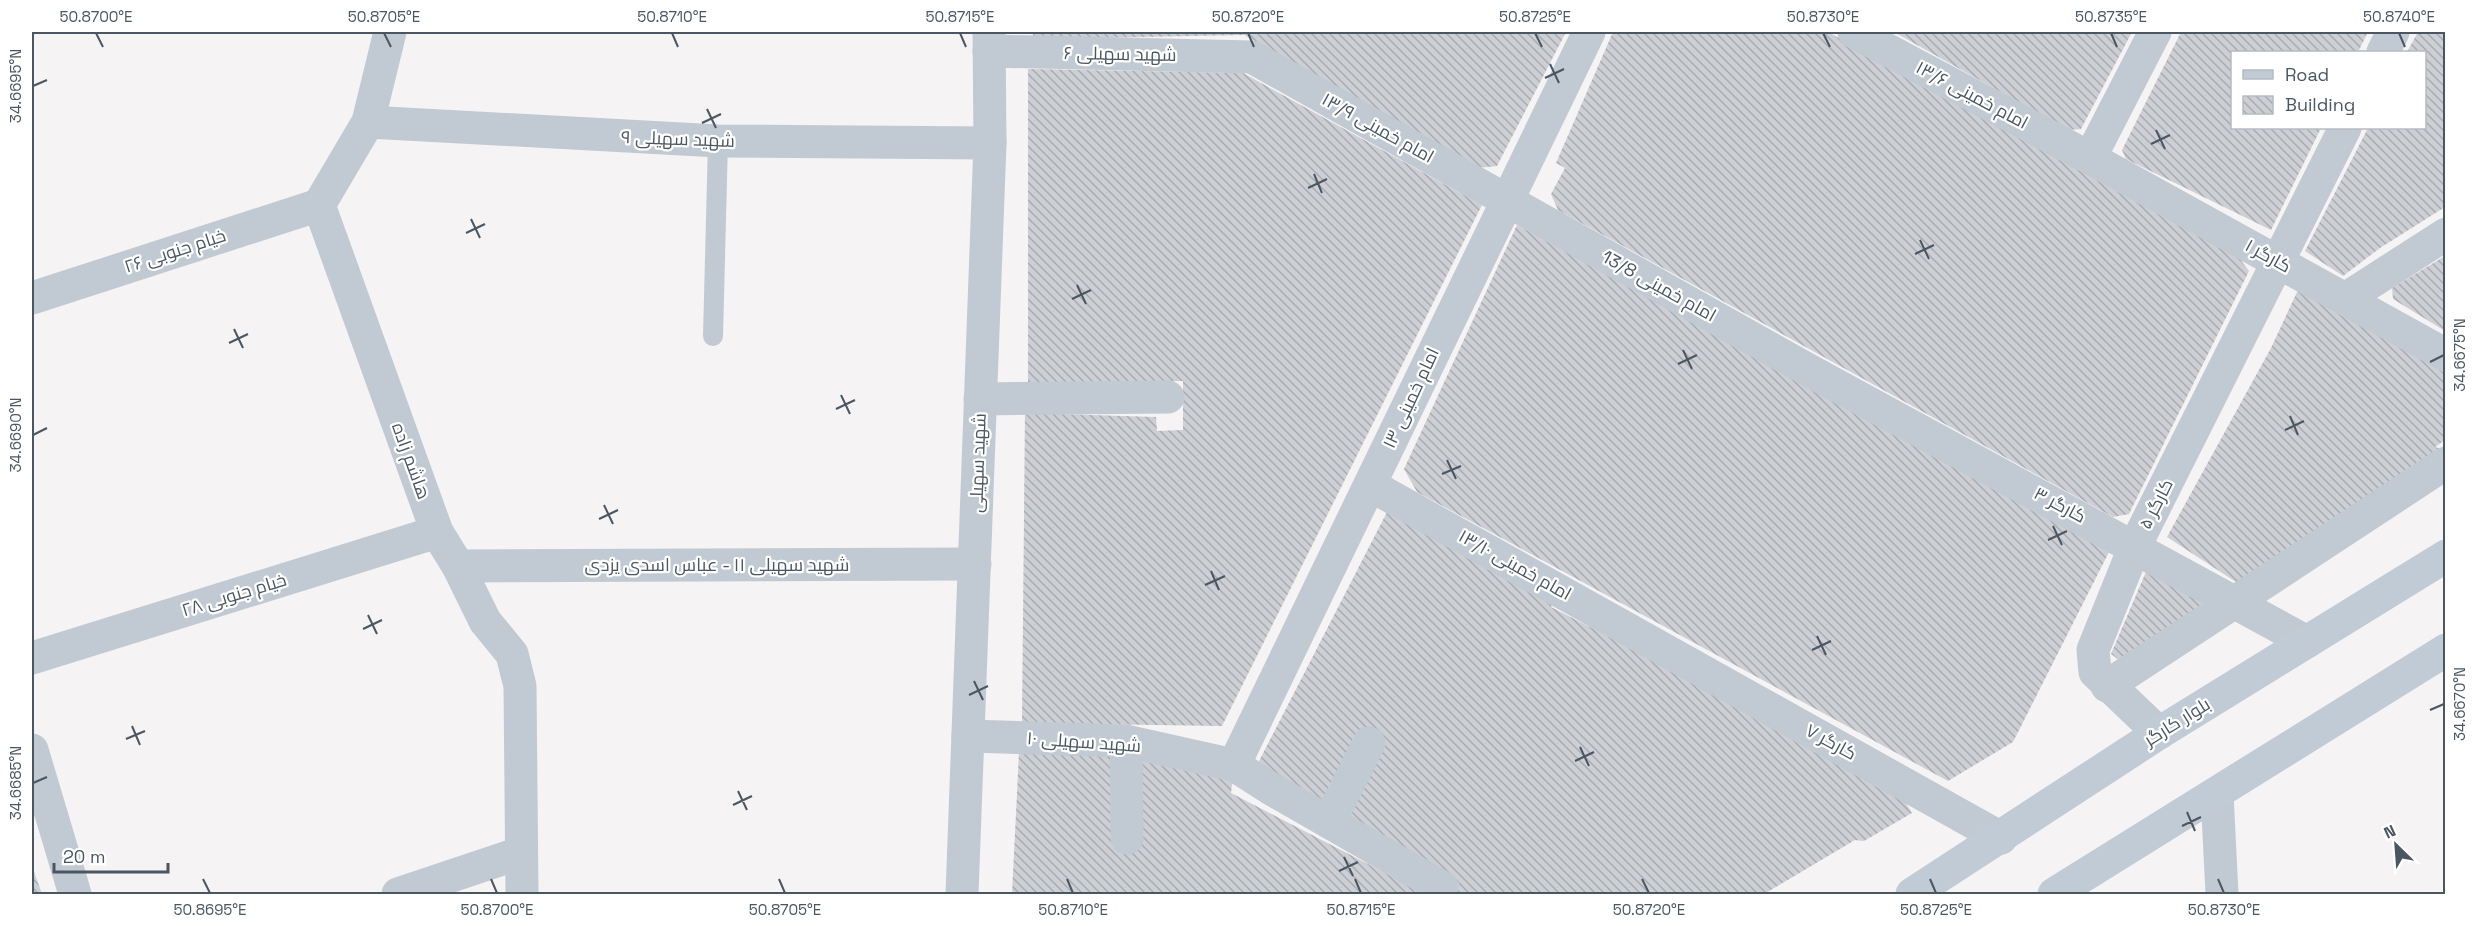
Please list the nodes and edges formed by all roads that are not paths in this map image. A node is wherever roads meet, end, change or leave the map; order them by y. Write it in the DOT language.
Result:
graph roads {
  1 [pos="390,32"];
  2 [pos="1589,32"];
  3 [pos="1854,32"];
  4 [pos="2155,32"];
  5 [pos="2393,32"];
  6 [pos="989,41"];
  7 [pos="2384,51"];
  8 [pos="1251,57"];
  9 [pos="368,122"];
  10 [pos="2344,129"];
  11 [pos="718,141"];
  12 [pos="990,142"];
  13 [pos="2090,158"];
  14 [pos="1505,200"];
  15 [pos="319,205"];
  16 [pos="2445,234"];
  17 [pos="2278,262"];
  18 [pos="32,298"];
  19 [pos="2345,299"];
  20 [pos="713,336"];
  21 [pos="2445,356"];
  22 [pos="1812,372"];
  23 [pos="1168,397"];
  24 [pos="980,399"];
  25 [pos="2445,463"];
  26 [pos="1370,485"];
  27 [pos="437,532"];
  28 [pos="2135,546"];
  29 [pos="2445,556"];
  30 [pos="975,564"];
  31 [pos="458,566"];
  32 [pos="2235,602"];
  33 [pos="2307,642"];
  34 [pos="1660,646"];
  35 [pos="2445,650"];
  36 [pos="32,658"];
  37 [pos="2107,686"];
  38 [pos="2159,733"];
  39 [pos="968,736"];
  40 [pos="1126,741"];
  41 [pos="1369,743"];
  42 [pos="32,750"];
  43 [pos="1234,765"];
  44 [pos="2217,794"];
  45 [pos="1329,822"];
  46 [pos="1127,838"];
  47 [pos="2001,838"];
  48 [pos="520,854"];
  49 [pos="1442,887"];
  50 [pos="75,894"];
  51 [pos="398,894"];
  52 [pos="522,894"];
  53 [pos="962,894"];
  54 [pos="1912,894"];
  55 [pos="2054,894"];
  56 [pos="2222,894"];
  1 -- 9 [label="street"];
  2 -- 14 [label="street, امام خمینی ۱۳"];
  3 -- 13 [label="street, امام خمینی ۱۳/۶"];
  4 -- 13 [label="street"];
  5 -- 7 [label="street"];
  6 -- 8 [label="street, شهید سهیلی ۶"];
  6 -- 12 [label="street, شهید سهیلی"];
  8 -- 14 [label="street, امام خمینی ۱۳/۹"];
  9 -- 11 [label="street, شهید سهیلی ۹"];
  9 -- 15 [label="street"];
  10 -- 17 [label="street, کارگر ۵"];
  11 -- 12 [label="street, شهید سهیلی ۹"];
  11 -- 20 [label="lane"];
  12 -- 24 [label="street, شهید سهیلی"];
  13 -- 17 [label="street, کارگر ۱"];
  14 -- 22 [label="street, امام خمینی 13/8"];
  14 -- 26 [label="street, امام خمینی ۱۳"];
  15 -- 18 [label="street, خیام جنوبی ۲۶"];
  15 -- 27 [label="street, هاشم زاده"];
  16 -- 19 [label="street"];
  17 -- 19 [label="street, کارگر ۱"];
  17 -- 28 [label="street, کارگر ۵"];
  19 -- 21 [label="street, کارگر ۱"];
  22 -- 28 [label="street, کارگر ۳"];
  23 -- 24 [label="street"];
  24 -- 30 [label="street, شهید سهیلی"];
  25 -- 32 [label="street"];
  26 -- 34 [label="street, امام خمینی ۱۳/۱۰"];
  26 -- 43 [label="street, امام خمینی ۱۳"];
  27 -- 31 [label="street, هاشم زاده"];
  27 -- 36 [label="street, خیام جنوبی ۲۸"];
  28 -- 32 [label="street, کارگر ۳"];
  28 -- 37 [label="street, کارگر ۵"];
  29 -- 33 [label="main road, بلوار کارگر"];
  30 -- 31 [label="street, شهید سهیلی ۱۱ - عباس اسدی یزدی"];
  30 -- 39 [label="street, شهید سهیلی"];
  31 -- 48 [label="street, هاشم زاده"];
  32 -- 33 [label="street, کارگر ۳"];
  32 -- 37 [label="street"];
  33 -- 38 [label="main road, بلوار کارگر"];
  34 -- 47 [label="street, کارگر ۷"];
  35 -- 44 [label="main road"];
  37 -- 38 [label="street, کارگر ۵"];
  38 -- 47 [label="main road, بلوار کارگر"];
  39 -- 40 [label="street, شهید سهیلی ۱۰"];
  39 -- 53 [label="street, شهید سهیلی"];
  40 -- 43 [label="street, شهید سهیلی ۱۰"];
  40 -- 46 [label="street"];
  41 -- 45 [label="street"];
  42 -- 50 [label="street"];
  43 -- 45 [label="street, شهید سهیلی ۱۰"];
  44 -- 55 [label="main road"];
  44 -- 56 [label="street"];
  45 -- 49 [label="street, شهید سهیلی ۱۰"];
  47 -- 54 [label="main road, بلوار کارگر"];
  48 -- 51 [label="street"];
  48 -- 52 [label="street, هاشم زاده"];
}
